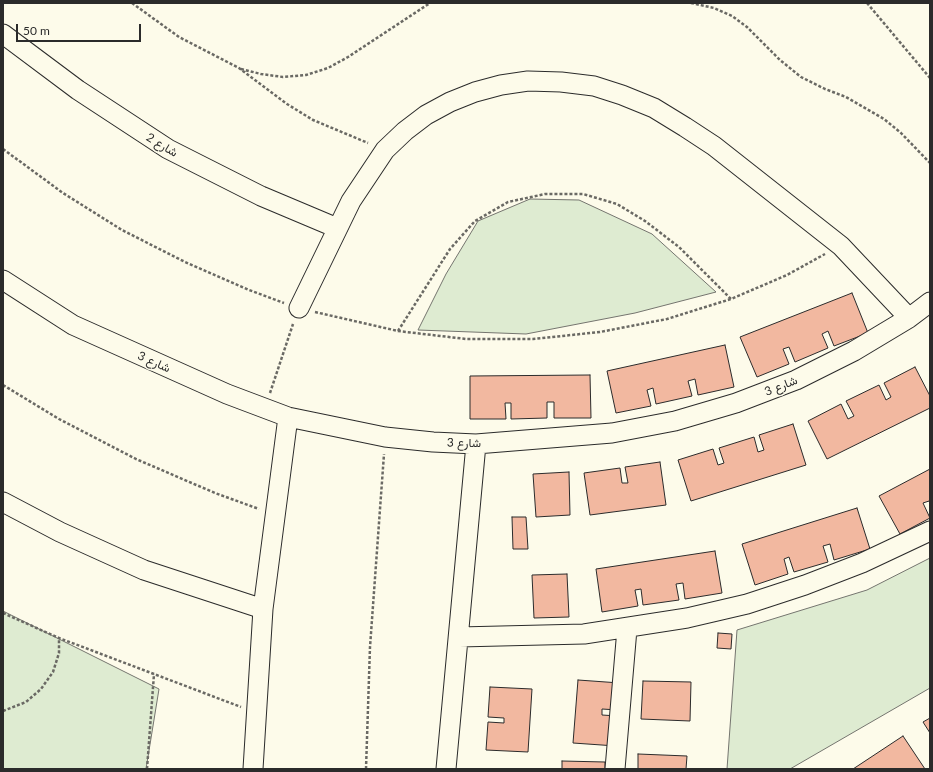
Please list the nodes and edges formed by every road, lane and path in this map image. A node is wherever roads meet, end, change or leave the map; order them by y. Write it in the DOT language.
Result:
graph roads {
  1 [pos="132,3"];
  2 [pos="430,3"];
  3 [pos="691,3"];
  4 [pos="867,3"];
  5 [pos="3,34"];
  6 [pos="239,68"];
  7 [pos="930,78"];
  8 [pos="3,150"];
  9 [pos="385,150"];
  10 [pos="930,163"];
  11 [pos="337,228"];
  12 [pos="841,246"];
  13 [pos="3,280"];
  14 [pos="731,299"];
  15 [pos="930,302"];
  16 [pos="299,308"];
  17 [pos="909,318"];
  18 [pos="398,331"];
  19 [pos="3,385"];
  20 [pos="265,409"];
  21 [pos="288,418"];
  22 [pos="385,437"];
  23 [pos="476,444"];
  24 [pos="3,502"];
  25 [pos="276,515"];
  26 [pos="930,531"];
  27 [pos="263,609"];
  28 [pos="3,614"];
  29 [pos="626,629"];
  30 [pos="459,637"];
  31 [pos="59,638"];
  32 [pos="154,674"];
  33 [pos="3,711"];
  34 [pos="255,712"];
  35 [pos="147,769"];
  36 [pos="253,769"];
  37 [pos="366,769"];
  38 [pos="446,769"];
  39 [pos="615,769"];
  1 -- 6 [label="path"];
  2 -- 6 [label="path"];
  3 -- 10 [label="path"];
  4 -- 7 [label="path"];
  5 -- 11 [label="street, شارع 2"];
  6 -- 9 [label="path"];
  8 -- 16 [label="path"];
  9 -- 11 [label="street"];
  9 -- 12 [label="street"];
  11 -- 16 [label="street"];
  12 -- 14 [label="path"];
  12 -- 17 [label="street"];
  13 -- 20 [label="street, شارع 3"];
  14 -- 18 [label="path"];
  14 -- 18 [label="path"];
  15 -- 17 [label="street, شارع 3"];
  16 -- 18 [label="path"];
  16 -- 20 [label="path"];
  17 -- 23 [label="street, شارع 3"];
  19 -- 25 [label="path"];
  20 -- 21 [label="street, شارع 3"];
  21 -- 22 [label="street, شارع 3"];
  21 -- 25 [label="street"];
  22 -- 23 [label="street, شارع 3"];
  22 -- 37 [label="path"];
  23 -- 30 [label="street"];
  24 -- 27 [label="street"];
  25 -- 27 [label="street"];
  26 -- 29 [label="street"];
  27 -- 34 [label="street"];
  28 -- 31 [label="path"];
  29 -- 30 [label="street"];
  29 -- 39 [label="street"];
  30 -- 38 [label="street"];
  31 -- 32 [label="path"];
  31 -- 33 [label="path"];
  32 -- 34 [label="path"];
  32 -- 35 [label="path"];
  34 -- 36 [label="street"];
}
